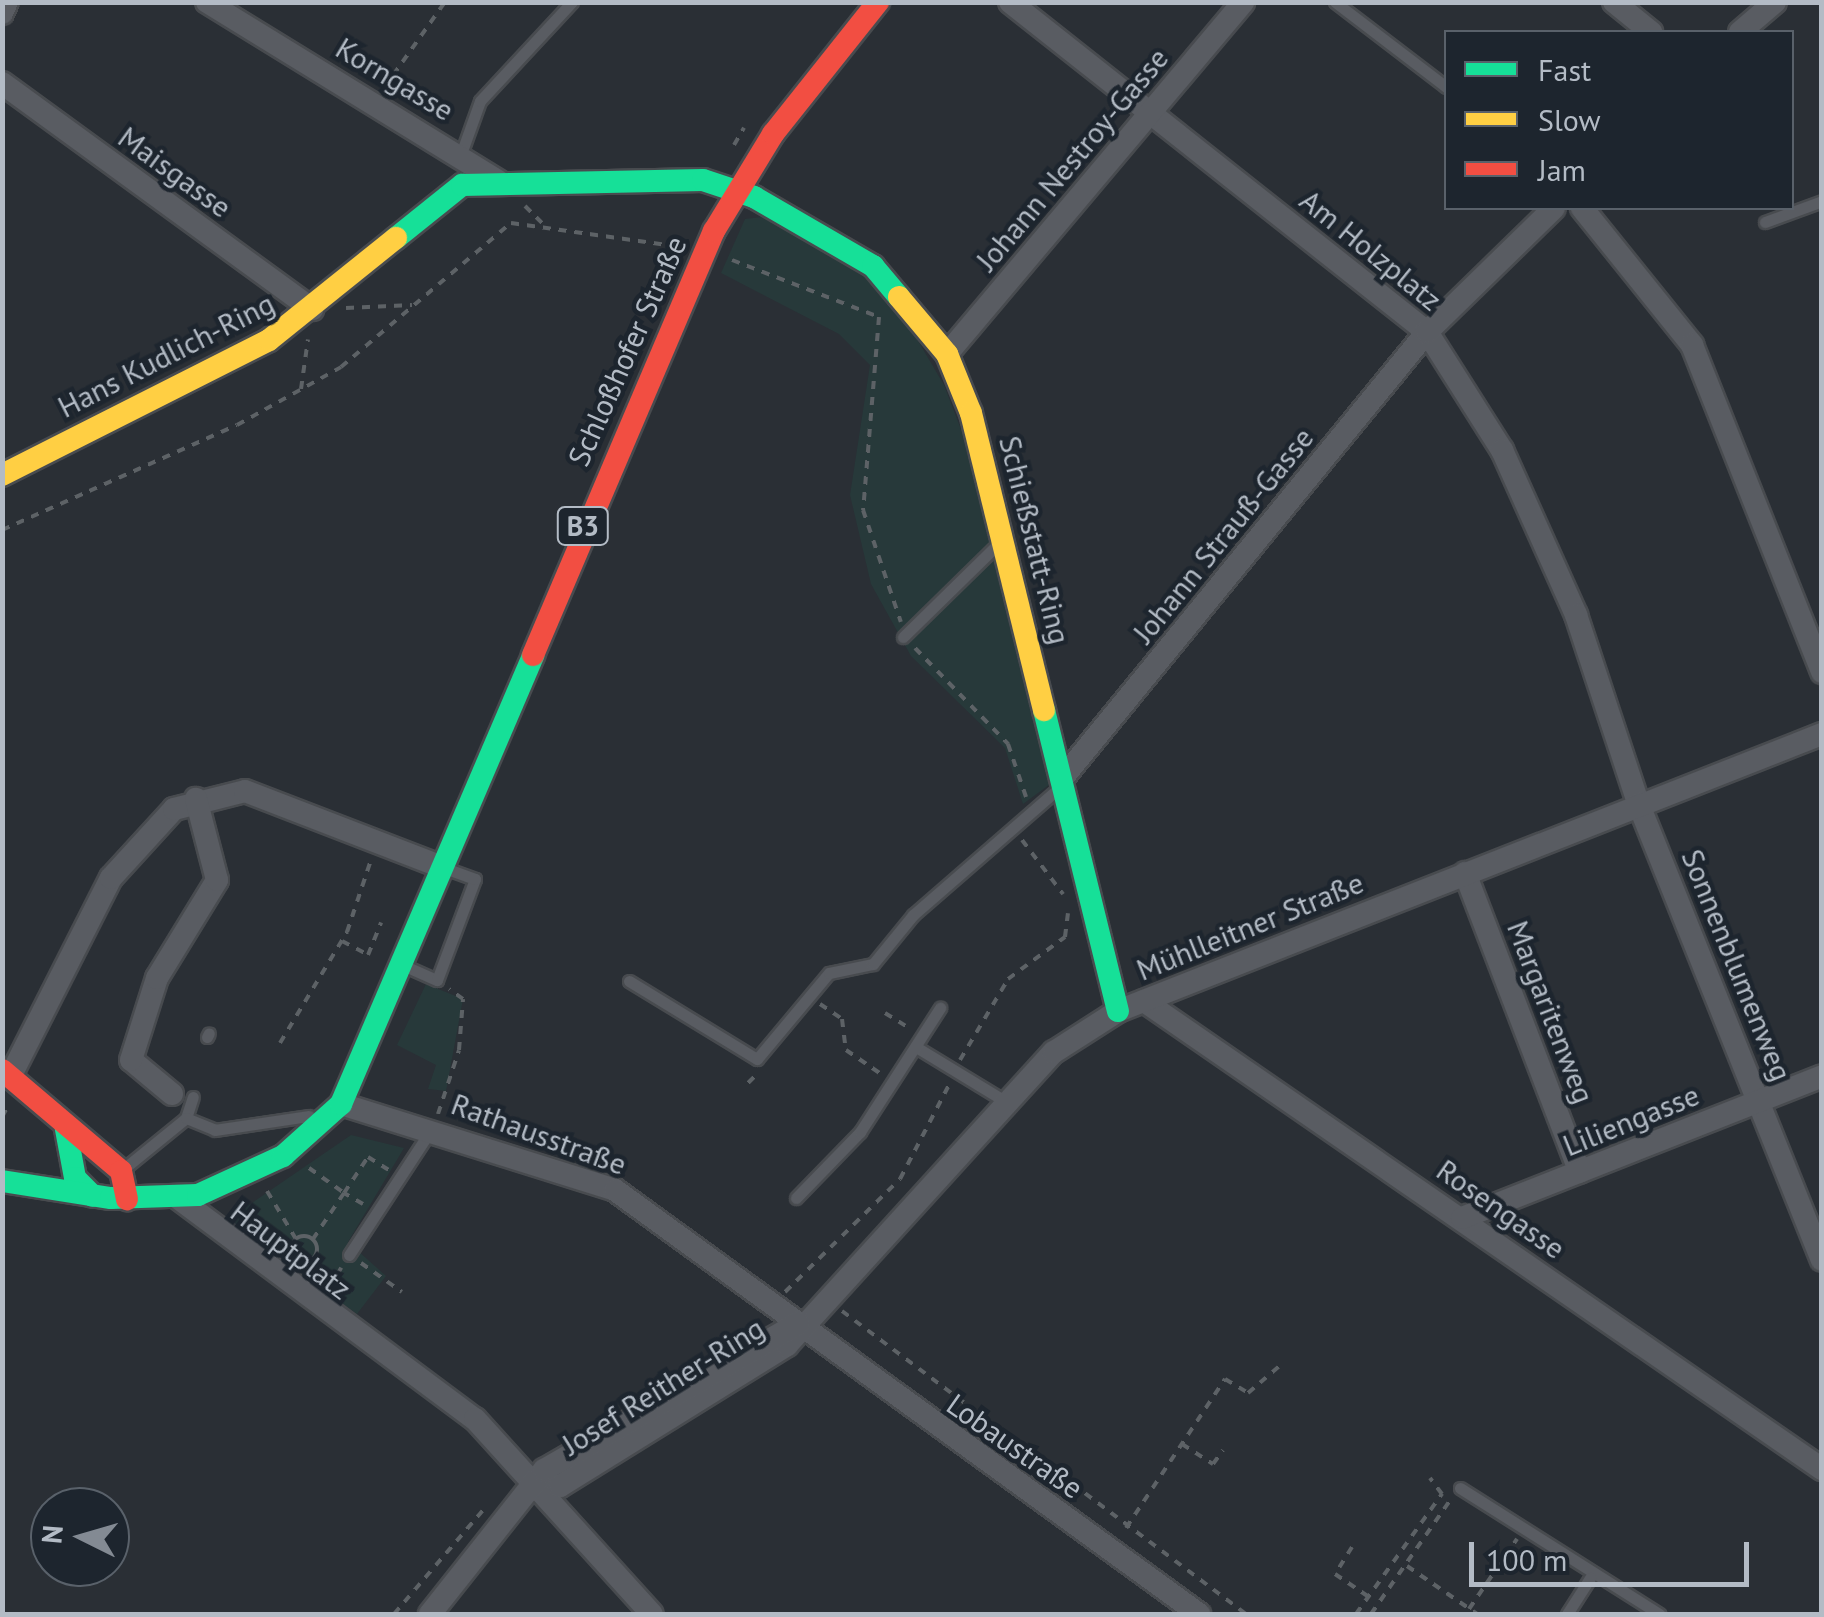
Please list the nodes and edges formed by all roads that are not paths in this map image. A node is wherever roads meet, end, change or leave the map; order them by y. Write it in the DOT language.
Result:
graph roads {
  1 [pos="8,2"];
  2 [pos="207,2"];
  3 [pos="572,2"];
  4 [pos="878,2"];
  5 [pos="1010,2"];
  6 [pos="1243,2"];
  7 [pos="1335,2"];
  8 [pos="1614,2"];
  9 [pos="1775,2"];
  10 [pos="2,13"];
  11 [pos="1649,30"];
  12 [pos="1742,30"];
  13 [pos="2,83"];
  14 [pos="1444,86"];
  15 [pos="1148,116"];
  16 [pos="460,154"];
  17 [pos="498,181"];
  18 [pos="735,189"];
  19 [pos="1822,201"];
  20 [pos="1552,210"];
  21 [pos="1584,210"];
  22 [pos="1765,222"];
  23 [pos="312,309"];
  24 [pos="1427,332"];
  25 [pos="947,354"];
  26 [pos="2,476"];
  27 [pos="1003,538"];
  28 [pos="905,635"];
  29 [pos="1822,672"];
  30 [pos="1822,734"];
  31 [pos="1065,775"];
  32 [pos="196,800"];
  33 [pos="1639,805"];
  34 [pos="439,866"];
  35 [pos="1465,873"];
  36 [pos="401,964"];
  37 [pos="629,981"];
  38 [pos="1144,1001"];
  39 [pos="940,1008"];
  40 [pos="1118,1011"];
  41 [pos="919,1042"];
  42 [pos="6,1074"];
  43 [pos="1822,1076"];
  44 [pos="182,1095"];
  45 [pos="1761,1100"];
  46 [pos="1008,1103"];
  47 [pos="341,1104"];
  48 [pos="186,1118"];
  49 [pos="66,1124"];
  50 [pos="434,1128"];
  51 [pos="72,1168"];
  52 [pos="121,1171"];
  53 [pos="1580,1172"];
  54 [pos="2,1181"];
  55 [pos="46,1188"];
  56 [pos="92,1196"];
  57 [pos="178,1198"];
  58 [pos="796,1198"];
  59 [pos="127,1199"];
  60 [pos="1462,1218"];
  61 [pos="349,1255"];
  62 [pos="1822,1260"];
  63 [pos="806,1316"];
  64 [pos="1822,1469"];
  65 [pos="539,1486"];
  66 [pos="1460,1488"];
  67 [pos="1590,1578"];
  68 [pos="430,1614"];
  69 [pos="652,1614"];
  70 [pos="1199,1614"];
  71 [pos="1567,1614"];
  72 [pos="1660,1614"];
  1 -- 10 [label="street"];
  2 -- 16 [label="street, Korngasse"];
  3 -- 16 [label="lane"];
  4 -- 18 [label="street, Schloßhofer Straße / B3"];
  5 -- 15 [label="street, Am Holzplatz"];
  6 -- 15 [label="street, Johann Nestroy-Gasse"];
  7 -- 14 [label="lane"];
  8 -- 11 [label="street"];
  9 -- 12 [label="street"];
  13 -- 23 [label="street, Maisgasse"];
  15 -- 24 [label="street, Am Holzplatz"];
  15 -- 25 [label="street, Johann Nestroy-Gasse"];
  16 -- 17 [label="street, Korngasse"];
  17 -- 18 [label="street, Hans Kudlich-Ring"];
  17 -- 23 [label="street, Hans Kudlich-Ring"];
  18 -- 25 [label="street, Schießstatt-Ring"];
  18 -- 34 [label="street, Schloßhofer Straße / B3"];
  19 -- 22 [label="lane"];
  20 -- 24 [label="street, Johann Strauß-Gasse"];
  21 -- 29 [label="street"];
  23 -- 26 [label="street, Hans Kudlich-Ring"];
  24 -- 31 [label="street, Johann Strauß-Gasse"];
  24 -- 33 [label="street, Am Holzplatz"];
  25 -- 27 [label="street, Schießstatt-Ring"];
  27 -- 28 [label="lane"];
  27 -- 31 [label="street, Schießstatt-Ring"];
  30 -- 33 [label="street, Mühlleitner Straße"];
  31 -- 37 [label="lane"];
  31 -- 40 [label="street, Schießstatt-Ring"];
  32 -- 34 [label="street"];
  32 -- 42 [label="street"];
  32 -- 44 [label="street"];
  33 -- 35 [label="street, Mühlleitner Straße"];
  33 -- 45 [label="street, Sonnenblumenweg"];
  34 -- 36 [label="street, B3"];
  34 -- 36 [label="lane"];
  35 -- 38 [label="street, Mühlleitner Straße"];
  35 -- 53 [label="street, Margaritenweg"];
  36 -- 47 [label="street, B3"];
  38 -- 40 [label="street, Mühlleitner Straße"];
  38 -- 60 [label="street, Rosengasse"];
  39 -- 41 [label="lane"];
  40 -- 46 [label="street, Mühlleitner Straße"];
  41 -- 46 [label="lane"];
  41 -- 58 [label="lane"];
  42 -- 49 [label="street"];
  43 -- 45 [label="street, Liliengasse"];
  44 -- 48 [label="lane"];
  44 -- 48 [label="lane"];
  45 -- 53 [label="street, Liliengasse"];
  45 -- 62 [label="street, Sonnenblumenweg"];
  46 -- 63 [label="street, Mühlleitner Straße"];
  47 -- 48 [label="lane"];
  47 -- 50 [label="street, Rathausstraße"];
  47 -- 57 [label="street, B3"];
  48 -- 52 [label="lane"];
  49 -- 51 [label="street"];
  49 -- 52 [label="street"];
  50 -- 61 [label="lane"];
  50 -- 63 [label="street, Rathausstraße"];
  51 -- 55 [label="street"];
  51 -- 56 [label="street"];
  52 -- 59 [label="street"];
  53 -- 60 [label="street, Liliengasse"];
  54 -- 55 [label="street, B3"];
  55 -- 56 [label="street, B3"];
  56 -- 59 [label="street, B3"];
  57 -- 59 [label="street, B3"];
  57 -- 65 [label="street, Hauptplatz"];
  60 -- 64 [label="street, Rosengasse"];
  63 -- 65 [label="street, Josef Reither-Ring"];
  63 -- 70 [label="street, Lobaustraße"];
  65 -- 68 [label="street, Josef Reither-Ring"];
  65 -- 69 [label="street, Hauptplatz"];
  66 -- 67 [label="lane"];
  67 -- 71 [label="lane"];
  67 -- 72 [label="lane"];
}
